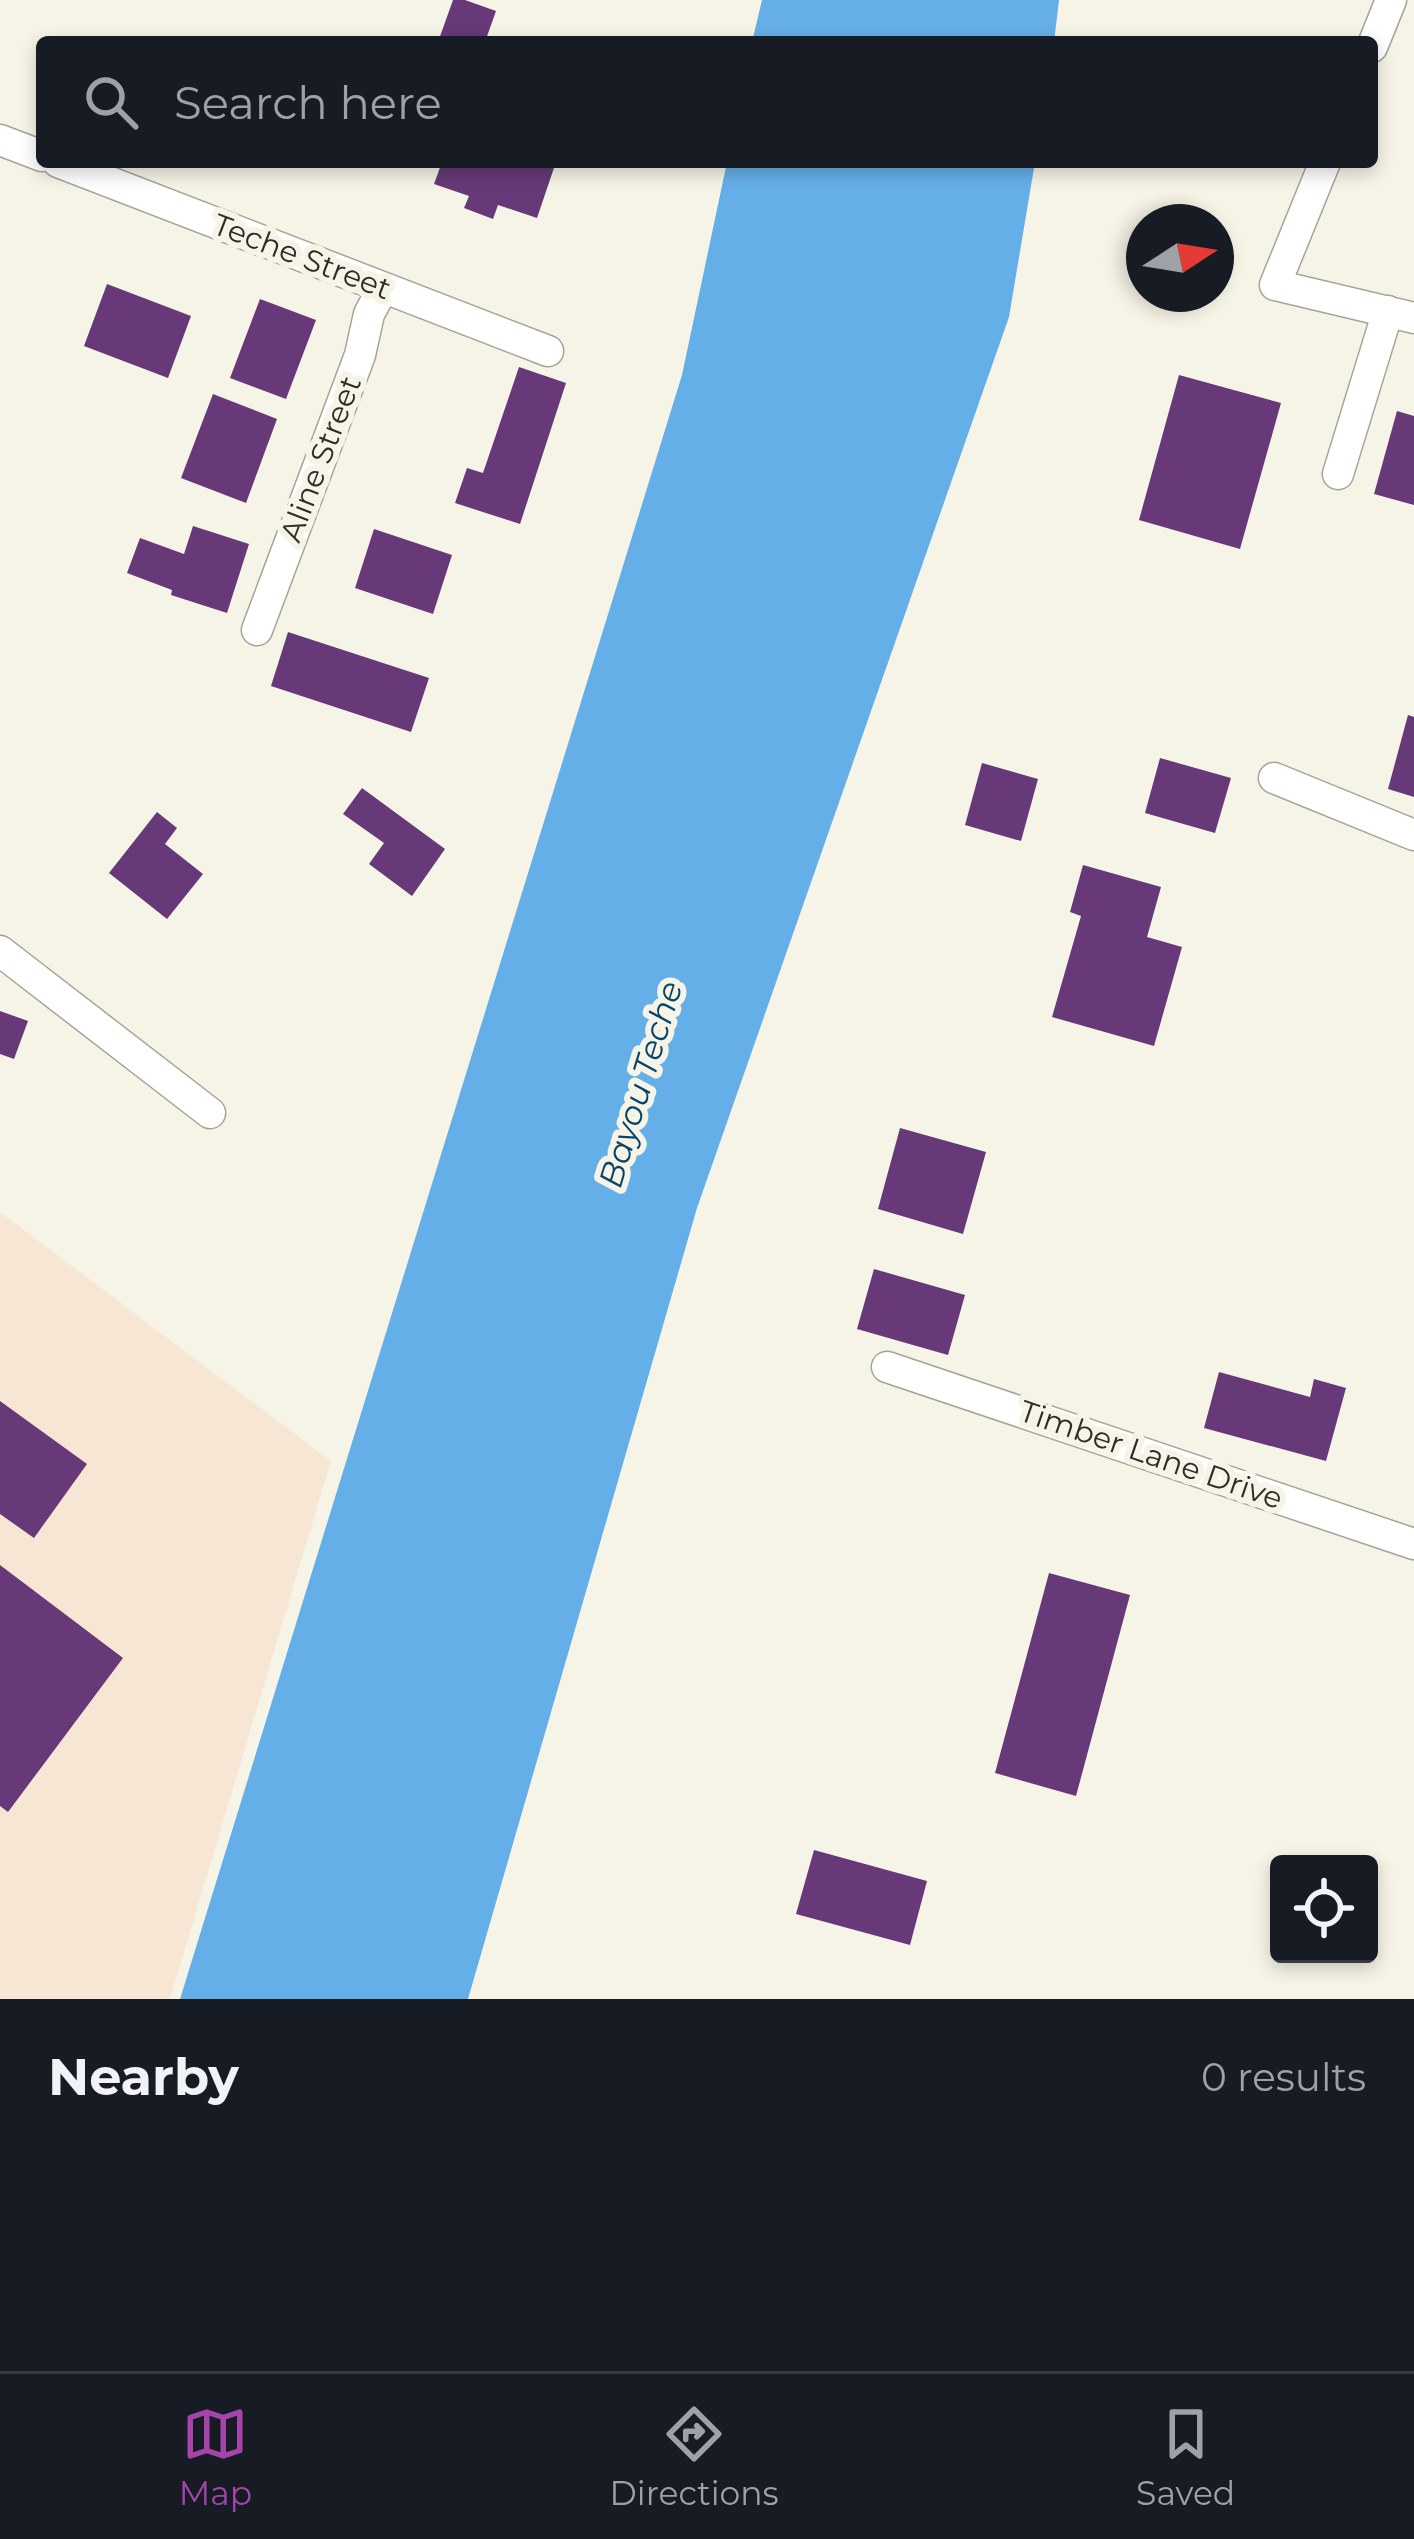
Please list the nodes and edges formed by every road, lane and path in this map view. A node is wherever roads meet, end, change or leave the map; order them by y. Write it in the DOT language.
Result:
graph roads {
  1 [pos="1391,0"];
  2 [pos="1376,36"];
  3 [pos="0,140"];
  4 [pos="36,154"];
  5 [pos="73,168"];
  6 [pos="1323,168"];
  7 [pos="383,289"];
  8 [pos="1401,315"];
  9 [pos="548,351"];
  10 [pos="1338,474"];
  11 [pos="257,630"];
  12 [pos="1274,778"];
  13 [pos="1414,836"];
  14 [pos="0,951"];
  15 [pos="210,1112"];
  16 [pos="887,1367"];
  17 [pos="1414,1544"];
  1 -- 2 [label="street"];
  3 -- 4 [label="street"];
  5 -- 7 [label="street, Teche Street"];
  6 -- 8 [label="street"];
  7 -- 9 [label="street, Teche Street"];
  7 -- 11 [label="street, Aline Street"];
  8 -- 10 [label="street"];
  12 -- 13 [label="street"];
  14 -- 15 [label="street"];
  16 -- 17 [label="street, Timber Lane Drive"];
}
